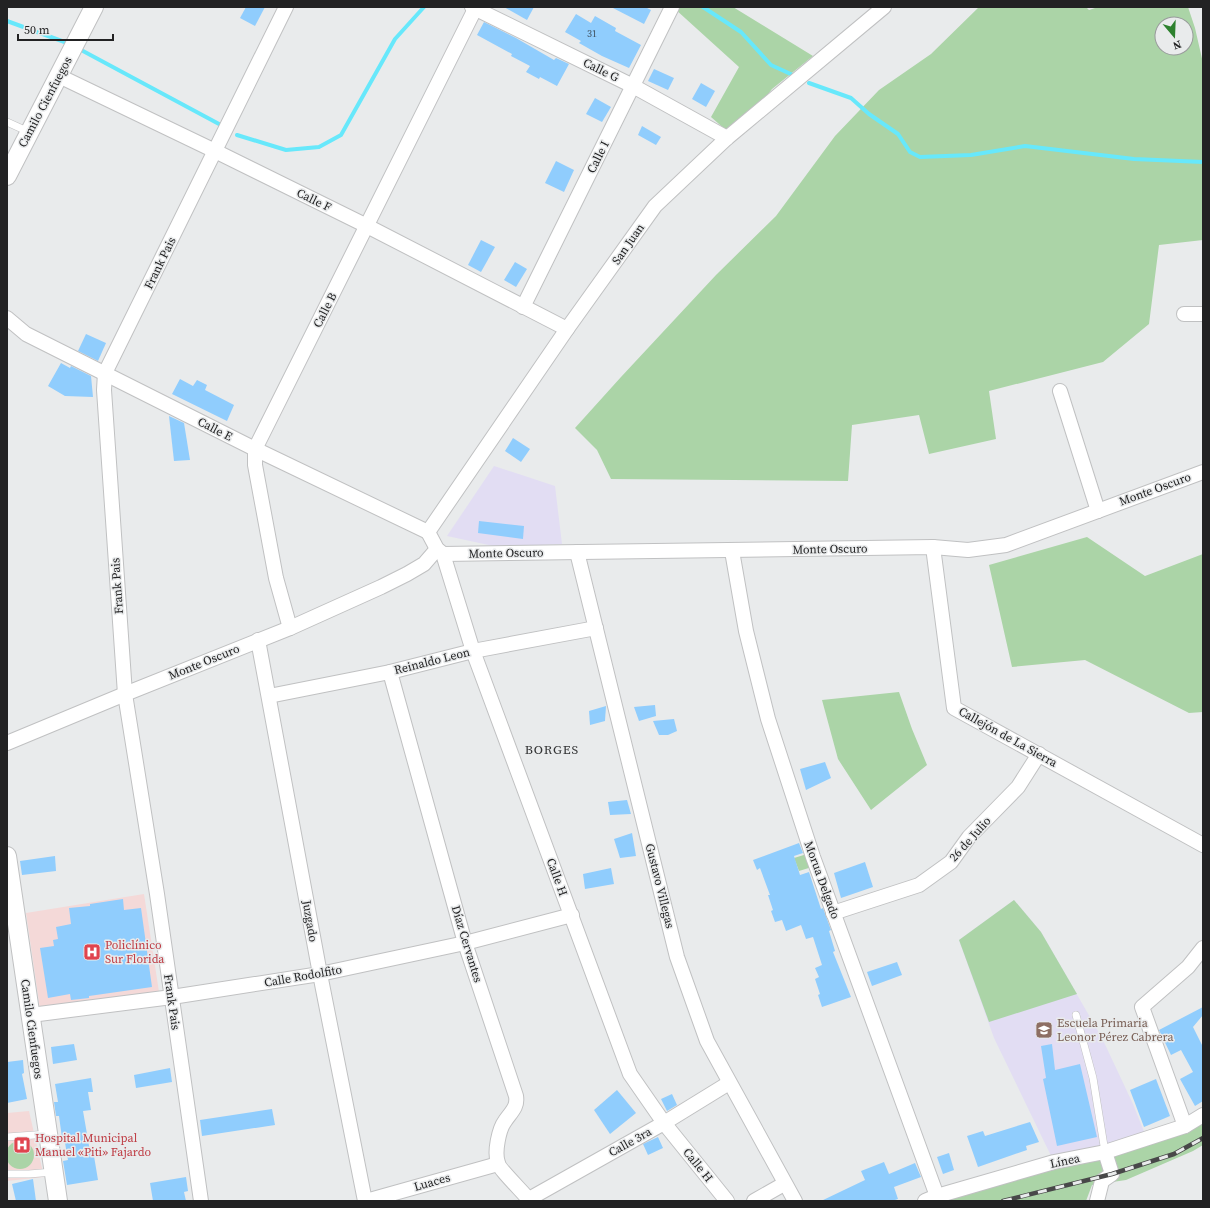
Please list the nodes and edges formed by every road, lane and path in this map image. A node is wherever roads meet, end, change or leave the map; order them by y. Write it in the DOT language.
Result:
graph roads {
  1 [pos="94,7"];
  2 [pos="286,7"];
  3 [pos="672,7"];
  4 [pos="475,8"];
  5 [pos="881,9"];
  6 [pos="59,76"];
  7 [pos="633,86"];
  8 [pos="7,122"];
  9 [pos="29,132"];
  10 [pos="727,138"];
  11 [pos="215,150"];
  12 [pos="7,176"];
  13 [pos="367,226"];
  14 [pos="523,307"];
  15 [pos="1184,314"];
  16 [pos="1203,314"];
  17 [pos="7,318"];
  18 [pos="567,330"];
  19 [pos="106,373"];
  20 [pos="1060,391"];
  21 [pos="255,449"];
  22 [pos="1203,472"];
  23 [pos="1098,511"];
  24 [pos="428,532"];
  25 [pos="933,547"];
  26 [pos="732,551"];
  27 [pos="440,552"];
  28 [pos="577,552"];
  29 [pos="290,628"];
  30 [pos="596,628"];
  31 [pos="258,640"];
  32 [pos="473,650"];
  33 [pos="390,672"];
  34 [pos="125,694"];
  35 [pos="269,696"];
  36 [pos="7,744"];
  37 [pos="1039,754"];
  38 [pos="1203,846"];
  39 [pos="7,856"];
  40 [pos="834,913"];
  41 [pos="572,915"];
  42 [pos="465,943"];
  43 [pos="1203,948"];
  44 [pos="320,974"];
  45 [pos="172,997"];
  46 [pos="1076,1014"];
  47 [pos="30,1015"];
  48 [pos="729,1083"];
  49 [pos="1203,1115"];
  50 [pos="664,1123"];
  51 [pos="1185,1126"];
  52 [pos="48,1134"];
  53 [pos="7,1137"];
  54 [pos="1105,1152"];
  55 [pos="498,1164"];
  56 [pos="54,1172"];
  57 [pos="7,1174"];
  58 [pos="784,1184"];
  59 [pos="935,1199"];
  60 [pos="530,1200"];
  61 [pos="58,1201"];
  62 [pos="201,1201"];
  63 [pos="365,1201"];
  64 [pos="727,1201"];
  65 [pos="754,1201"];
  66 [pos="795,1201"];
  67 [pos="1097,1201"];
  1 -- 6 [label="street, Camilo Cienfuegos"];
  2 -- 11 [label="street, Frank Pais"];
  3 -- 7 [label="street, Calle I"];
  4 -- 7 [label="street, Calle G"];
  4 -- 13 [label="street, Calle B"];
  5 -- 10 [label="street, San Juan"];
  6 -- 9 [label="street, Camilo Cienfuegos"];
  6 -- 11 [label="street, Calle F"];
  7 -- 10 [label="street, Calle G"];
  7 -- 14 [label="street, Calle I"];
  8 -- 9 [label="lane"];
  9 -- 12 [label="street, Camilo Cienfuegos"];
  10 -- 18 [label="street, San Juan"];
  11 -- 13 [label="street, Calle F"];
  11 -- 19 [label="street, Frank Pais"];
  13 -- 14 [label="street, Calle F"];
  13 -- 21 [label="street, Calle B"];
  14 -- 18 [label="street, Calle F"];
  15 -- 16 [label="street"];
  17 -- 19 [label="street, Calle E"];
  18 -- 24 [label="street, San Juan"];
  19 -- 21 [label="street, Calle E"];
  19 -- 34 [label="street, Frank Pais"];
  20 -- 23 [label="street"];
  21 -- 24 [label="street, Calle E"];
  21 -- 29 [label="street, Calle B"];
  22 -- 23 [label="street, Monte Oscuro"];
  23 -- 25 [label="street, Monte Oscuro"];
  24 -- 27 [label="street, Calle H"];
  25 -- 26 [label="street, Monte Oscuro"];
  25 -- 37 [label="street, Callejón de La Sierra"];
  26 -- 28 [label="street, Monte Oscuro"];
  26 -- 40 [label="street, Morua Delgado"];
  27 -- 28 [label="street, Monte Oscuro"];
  27 -- 29 [label="street, Monte Oscuro"];
  27 -- 32 [label="street, Calle H"];
  28 -- 30 [label="street, Gustavo Villegas"];
  29 -- 31 [label="street, Monte Oscuro"];
  30 -- 32 [label="street, Reinaldo Leon"];
  30 -- 48 [label="street, Gustavo Villegas"];
  31 -- 34 [label="street, Monte Oscuro"];
  31 -- 35 [label="street, Juzgado"];
  32 -- 33 [label="street, Reinaldo Leon"];
  32 -- 41 [label="street, Calle H"];
  33 -- 35 [label="street, Reinaldo Leon"];
  33 -- 42 [label="street, Díaz Cervantes"];
  34 -- 36 [label="street, Monte Oscuro"];
  34 -- 45 [label="street, Frank Pais"];
  35 -- 44 [label="street, Juzgado"];
  37 -- 38 [label="street, Callejón de La Sierra"];
  37 -- 40 [label="street, 26 de Julio"];
  39 -- 47 [label="street, Camilo Cienfuegos"];
  40 -- 59 [label="street, Morua Delgado"];
  41 -- 42 [label="street, Calle Rodolfito"];
  41 -- 50 [label="street, Calle H"];
  42 -- 44 [label="street, Calle Rodolfito"];
  42 -- 55 [label="street, Díaz Cervantes"];
  43 -- 51 [label="street"];
  44 -- 45 [label="street, Calle Rodolfito"];
  44 -- 63 [label="street, Juzgado"];
  45 -- 47 [label="street, Calle Rodolfito"];
  45 -- 62 [label="street, Frank Pais"];
  46 -- 54 [label="lane"];
  47 -- 52 [label="street, Camilo Cienfuegos"];
  48 -- 50 [label="street, Calle 3ra"];
  48 -- 58 [label="street, Gustavo Villegas"];
  49 -- 51 [label="street, Línea"];
  50 -- 60 [label="street, Calle 3ra"];
  50 -- 64 [label="street, Calle H"];
  51 -- 54 [label="street, Línea"];
  52 -- 53 [label="lane"];
  52 -- 56 [label="street, Camilo Cienfuegos"];
  54 -- 59 [label="street, Línea"];
  54 -- 67 [label="street"];
  55 -- 60 [label="street"];
  55 -- 63 [label="street, Luaces"];
  56 -- 57 [label="lane"];
  56 -- 61 [label="street, Camilo Cienfuegos"];
  58 -- 65 [label="street"];
  58 -- 66 [label="street, Gustavo Villegas"];
}
